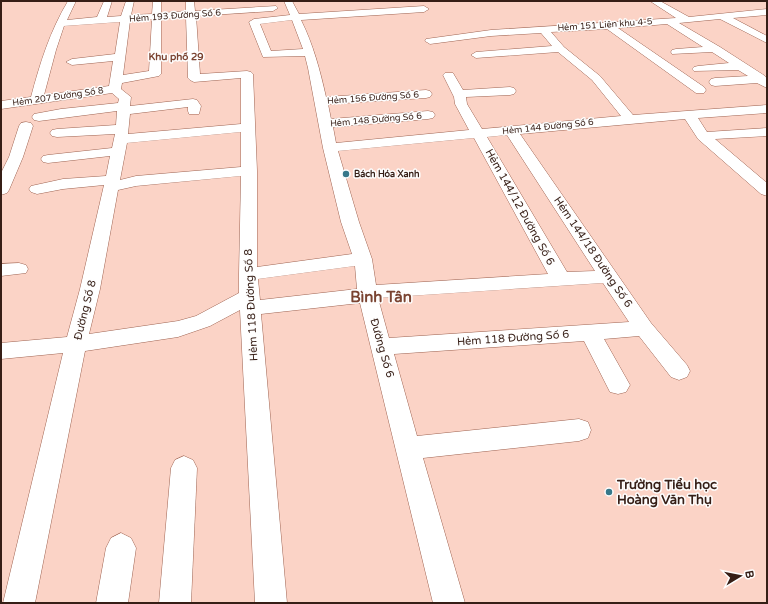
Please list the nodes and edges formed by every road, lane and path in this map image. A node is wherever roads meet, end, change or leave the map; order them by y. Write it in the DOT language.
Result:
graph roads {
  1 [pos="72,1"];
  2 [pos="108,1"];
  3 [pos="157,1"];
  4 [pos="235,1"];
  5 [pos="654,1"];
  6 [pos="256,3"];
  7 [pos="289,5"];
  8 [pos="190,8"];
  9 [pos="423,8"];
  10 [pos="128,10"];
  11 [pos="238,12"];
  12 [pos="767,12"];
  13 [pos="721,16"];
  14 [pos="157,17"];
  15 [pos="687,20"];
  16 [pos="101,21"];
  17 [pos="668,21"];
  18 [pos="60,23"];
  19 [pos="608,25"];
  20 [pos="544,30"];
  21 [pos="764,37"];
  22 [pos="430,41"];
  23 [pos="560,49"];
  24 [pos="716,49"];
  25 [pos="309,52"];
  26 [pos="676,52"];
  27 [pos="476,55"];
  28 [pos="119,57"];
  29 [pos="72,62"];
  30 [pos="740,66"];
  31 [pos="698,69"];
  32 [pos="449,76"];
  33 [pos="715,82"];
  34 [pos="764,82"];
  35 [pos="700,90"];
  36 [pos="510,91"];
  37 [pos="190,93"];
  38 [pos="426,94"];
  39 [pos="459,94"];
  40 [pos="36,101"];
  41 [pos="320,101"];
  42 [pos="1,105"];
  43 [pos="767,109"];
  44 [pos="194,111"];
  45 [pos="121,113"];
  46 [pos="428,115"];
  47 [pos="690,116"];
  48 [pos="39,117"];
  49 [pos="630,119"];
  50 [pos="324,124"];
  51 [pos="26,126"];
  52 [pos="248,127"];
  53 [pos="511,131"];
  54 [pos="767,132"];
  55 [pos="57,133"];
  56 [pos="479,134"];
  57 [pos="703,136"];
  58 [pos="330,148"];
  59 [pos="48,159"];
  60 [pos="249,171"];
  61 [pos="112,183"];
  62 [pos="37,189"];
  63 [pos="1,190"];
  64 [pos="767,191"];
  65 [pos="363,259"];
  66 [pos="248,274"];
  67 [pos="609,276"];
  68 [pos="561,279"];
  69 [pos="367,293"];
  70 [pos="250,302"];
  71 [pos="644,328"];
  72 [pos="590,333"];
  73 [pos="76,344"];
  74 [pos="382,347"];
  75 [pos="1,351"];
  76 [pos="679,370"];
  77 [pos="618,384"];
  78 [pos="579,430"];
  79 [pos="408,448"];
  80 [pos="184,468"];
  81 [pos="121,548"];
  82 [pos="18,603"];
  83 [pos="112,603"];
  84 [pos="175,603"];
  85 [pos="271,603"];
  86 [pos="449,603"];
  1 -- 18 [label="street"];
  2 -- 16 [label="street"];
  3 -- 14 [label="street"];
  4 -- 11 [label="street"];
  5 -- 15 [label="street"];
  6 -- 7 [label="street"];
  7 -- 9 [label="street"];
  7 -- 11 [label="street, Hẻm 193 Đường Số 6"];
  7 -- 25 [label="street, Đường Số 6"];
  7 -- 25 [label="street"];
  8 -- 11 [label="street, Hẻm 193 Đường Số 6"];
  8 -- 14 [label="street, Hẻm 193 Đường Số 6"];
  8 -- 52 [label="street, Hẻm 118 Đường Số 8"];
  10 -- 14 [label="street, Hẻm 193 Đường Số 6"];
  10 -- 16 [label="street, Hẻm 193 Đường Số 6"];
  10 -- 28 [label="street, Đường Số 8"];
  12 -- 13 [label="street, Hẻm 151 Liên khu 4-5"];
  13 -- 15 [label="street, Hẻm 151 Liên khu 4-5"];
  13 -- 21 [label="street"];
  14 -- 45 [label="street"];
  15 -- 17 [label="street, Hẻm 151 Liên khu 4-5"];
  16 -- 18 [label="street, Hẻm 193 Đường Số 6"];
  17 -- 19 [label="street, Hẻm 151 Liên khu 4-5"];
  17 -- 24 [label="street"];
  18 -- 40 [label="street"];
  19 -- 20 [label="street, Hẻm 151 Liên khu 4-5"];
  19 -- 35 [label="street"];
  20 -- 22 [label="street"];
  20 -- 23 [label="street, Hẻm 151 Liên khu 4-5"];
  23 -- 27 [label="street"];
  23 -- 49 [label="street, Hẻm 151 Liên khu 4-5"];
  24 -- 26 [label="street"];
  24 -- 30 [label="street"];
  25 -- 41 [label="street, Đường Số 6"];
  28 -- 29 [label="street"];
  28 -- 45 [label="street, Đường Số 8"];
  30 -- 31 [label="street"];
  30 -- 34 [label="street"];
  32 -- 39 [label="street, Hẻm 144/12 Đường Số 6"];
  33 -- 34 [label="street"];
  36 -- 39 [label="street"];
  37 -- 45 [label="street"];
  38 -- 41 [label="street, Hẻm 156 Đường Số 6"];
  39 -- 56 [label="street, Hẻm 144/12 Đường Số 6"];
  40 -- 42 [label="street, Hẻm 207 Đường Số 8"];
  40 -- 45 [label="street, Hẻm 207 Đường Số 8"];
  41 -- 50 [label="street, Đường Số 6"];
  43 -- 47 [label="street, Hẻm 144 Đường Số 6"];
  44 -- 45 [label="street"];
  45 -- 48 [label="street"];
  45 -- 52 [label="street"];
  45 -- 55 [label="street"];
  45 -- 59 [label="street"];
  45 -- 61 [label="street, Đường Số 8"];
  46 -- 50 [label="street, Hẻm 148 Đường Số 6"];
  47 -- 49 [label="street, Hẻm 144 Đường Số 6"];
  47 -- 57 [label="street"];
  49 -- 53 [label="street, Hẻm 144 Đường Số 6"];
  50 -- 58 [label="street, Đường Số 6"];
  51 -- 63 [label="street"];
  52 -- 60 [label="street, Hẻm 118 Đường Số 8"];
  53 -- 56 [label="street, Hẻm 144 Đường Số 6"];
  53 -- 67 [label="street, Hẻm 144/18 Đường Số 6"];
  54 -- 57 [label="street"];
  56 -- 58 [label="street, Hẻm 144 Đường Số 6"];
  56 -- 68 [label="street, Hẻm 144/12 Đường Số 6"];
  57 -- 64 [label="street"];
  58 -- 65 [label="street, Đường Số 6"];
  60 -- 61 [label="street"];
  60 -- 66 [label="street, Hẻm 118 Đường Số 8"];
  61 -- 62 [label="street"];
  61 -- 73 [label="street, Đường Số 8"];
  65 -- 66 [label="street"];
  65 -- 69 [label="street, Đường Số 6"];
  66 -- 70 [label="street, Hẻm 118 Đường Số 8"];
  67 -- 68 [label="street"];
  67 -- 71 [label="street, Hẻm 144/18 Đường Số 6"];
  68 -- 69 [label="street"];
  69 -- 70 [label="street"];
  69 -- 74 [label="street, Đường Số 6"];
  70 -- 73 [label="street"];
  70 -- 85 [label="street, Hẻm 118 Đường Số 8"];
  71 -- 72 [label="street, Hẻm 118 Đường Số 6"];
  71 -- 76 [label="street, Hẻm 144/18 Đường Số 6"];
  72 -- 74 [label="street, Hẻm 118 Đường Số 6"];
  72 -- 77 [label="street"];
  73 -- 75 [label="street"];
  73 -- 82 [label="street, Đường Số 8"];
  74 -- 79 [label="street, Đường Số 6"];
  78 -- 79 [label="street"];
  79 -- 86 [label="street, Đường Số 6"];
  80 -- 84 [label="street"];
  81 -- 83 [label="street"];
}
